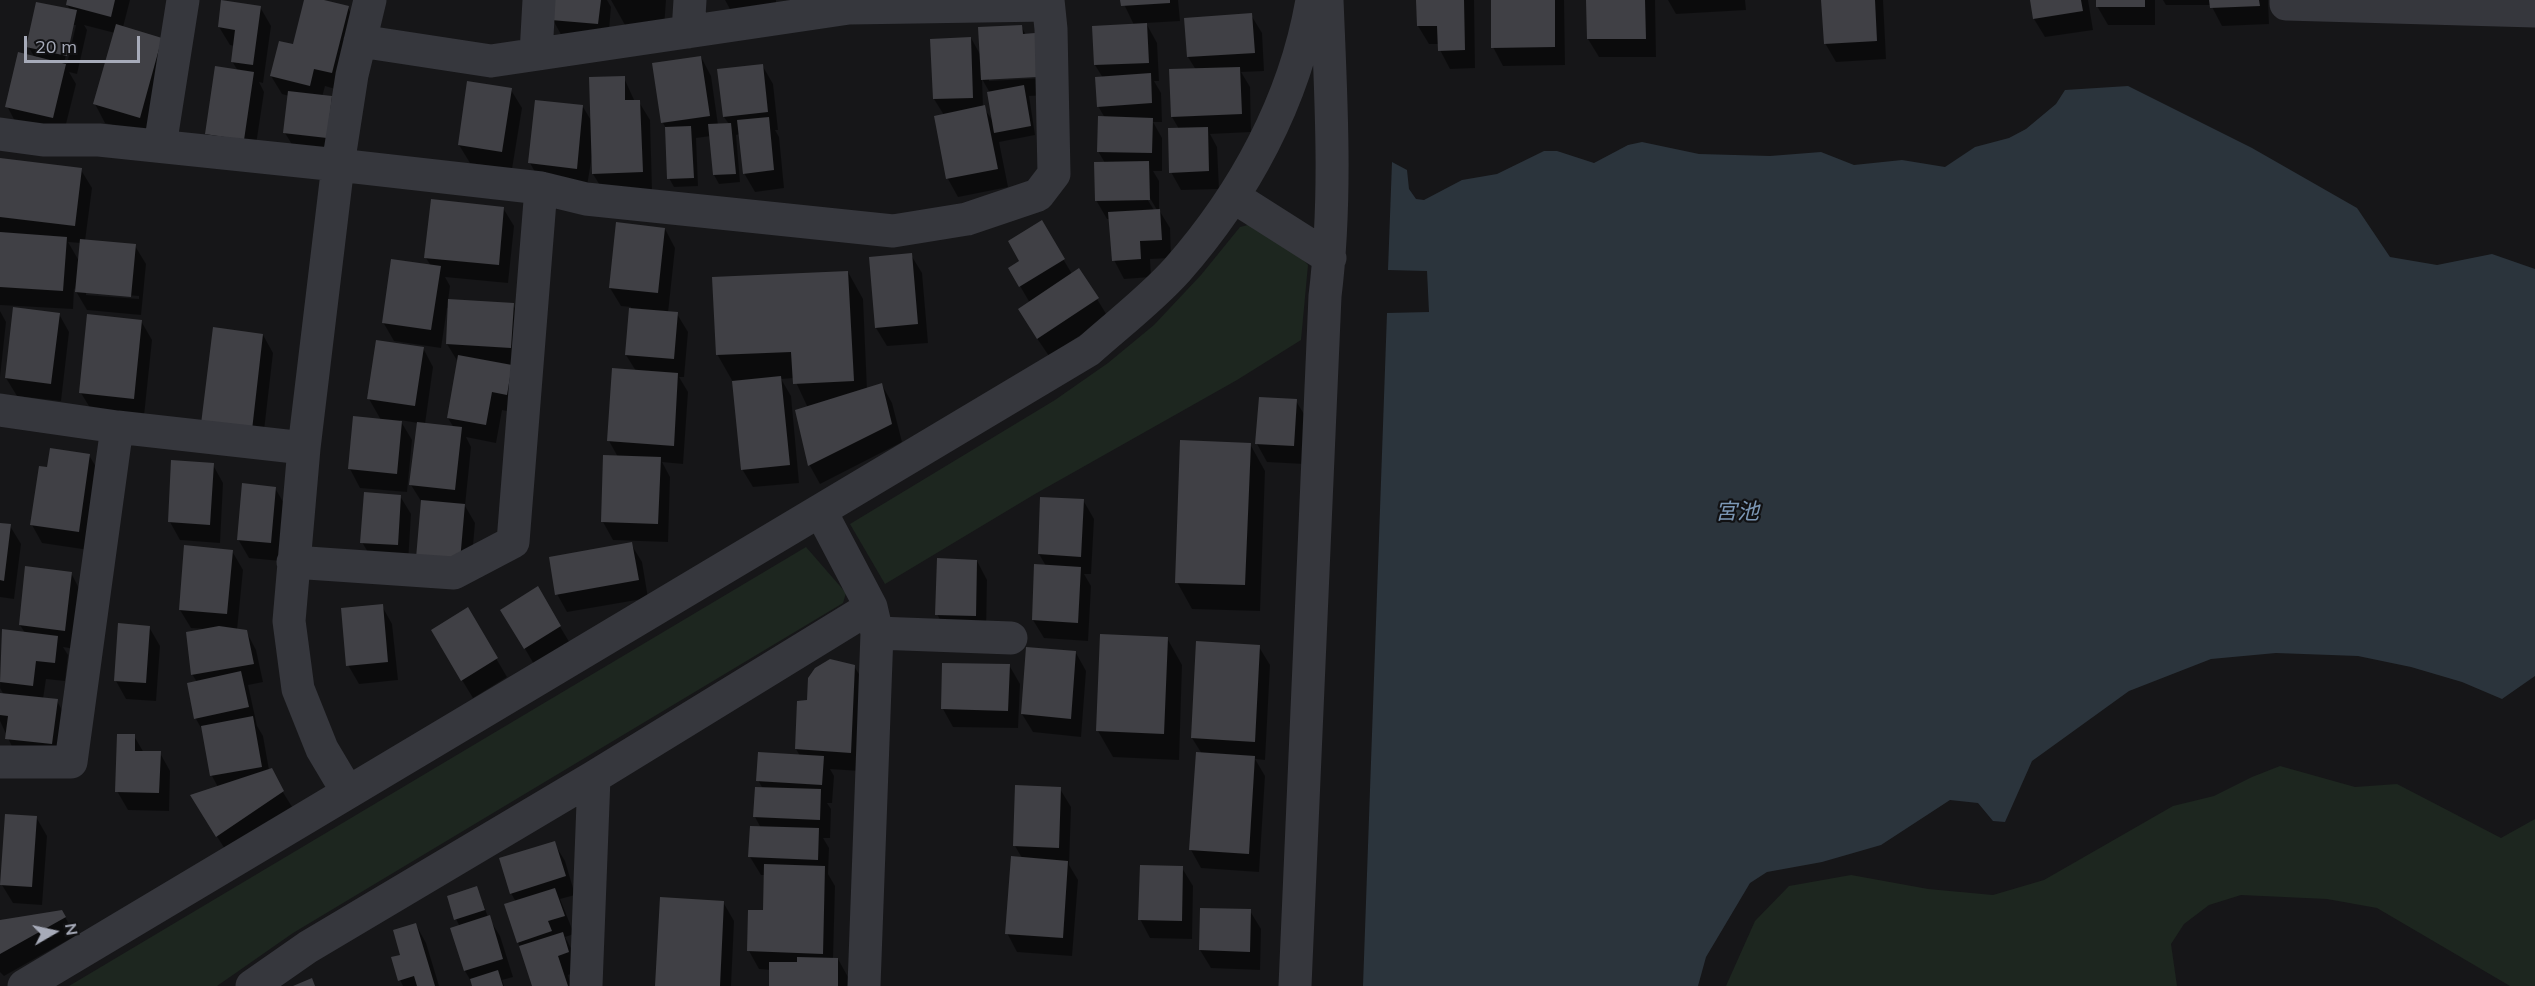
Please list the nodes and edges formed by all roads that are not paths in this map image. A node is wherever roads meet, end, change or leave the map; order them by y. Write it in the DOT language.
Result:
graph roads {
  1 [pos="183,0"];
  2 [pos="370,0"];
  3 [pos="539,0"];
  4 [pos="1312,0"];
  5 [pos="1327,0"];
  6 [pos="2286,0"];
  7 [pos="1048,2"];
  8 [pos="2533,8"];
  9 [pos="689,16"];
  10 [pos="360,41"];
  11 [pos="536,54"];
  12 [pos="1281,110"];
  13 [pos="0,134"];
  14 [pos="1333,139"];
  15 [pos="160,146"];
  16 [pos="338,165"];
  17 [pos="541,188"];
  18 [pos="1234,197"];
  19 [pos="1330,258"];
  20 [pos="0,410"];
  21 [pos="117,427"];
  22 [pos="304,448"];
  23 [pos="821,512"];
  24 [pos="293,562"];
  25 [pos="874,620"];
  26 [pos="1011,638"];
  27 [pos="0,762"];
  28 [pos="594,777"];
  29 [pos="347,791"];
  30 [pos="24,986"];
  31 [pos="252,986"];
  32 [pos="586,986"];
  33 [pos="864,986"];
  34 [pos="1295,986"];
  1 -- 15 [label="street"];
  2 -- 10 [label="street"];
  3 -- 11 [label="street"];
  4 -- 12 [label="street"];
  5 -- 14 [label="street"];
  6 -- 8 [label="street"];
  7 -- 9 [label="street"];
  7 -- 17 [label="street"];
  9 -- 11 [label="street"];
  10 -- 11 [label="street"];
  10 -- 16 [label="street"];
  12 -- 14 [label="street"];
  12 -- 18 [label="street"];
  13 -- 15 [label="street"];
  14 -- 19 [label="street"];
  15 -- 16 [label="street"];
  16 -- 17 [label="street"];
  16 -- 22 [label="street"];
  17 -- 24 [label="street"];
  18 -- 19 [label="street"];
  18 -- 23 [label="street"];
  19 -- 34 [label="street"];
  20 -- 21 [label="street"];
  21 -- 22 [label="street"];
  21 -- 27 [label="street"];
  22 -- 24 [label="street"];
  23 -- 25 [label="street"];
  23 -- 29 [label="street"];
  24 -- 29 [label="street"];
  25 -- 26 [label="street"];
  25 -- 28 [label="street"];
  25 -- 33 [label="street"];
  28 -- 31 [label="street"];
  28 -- 32 [label="street"];
  29 -- 30 [label="street"];
}
